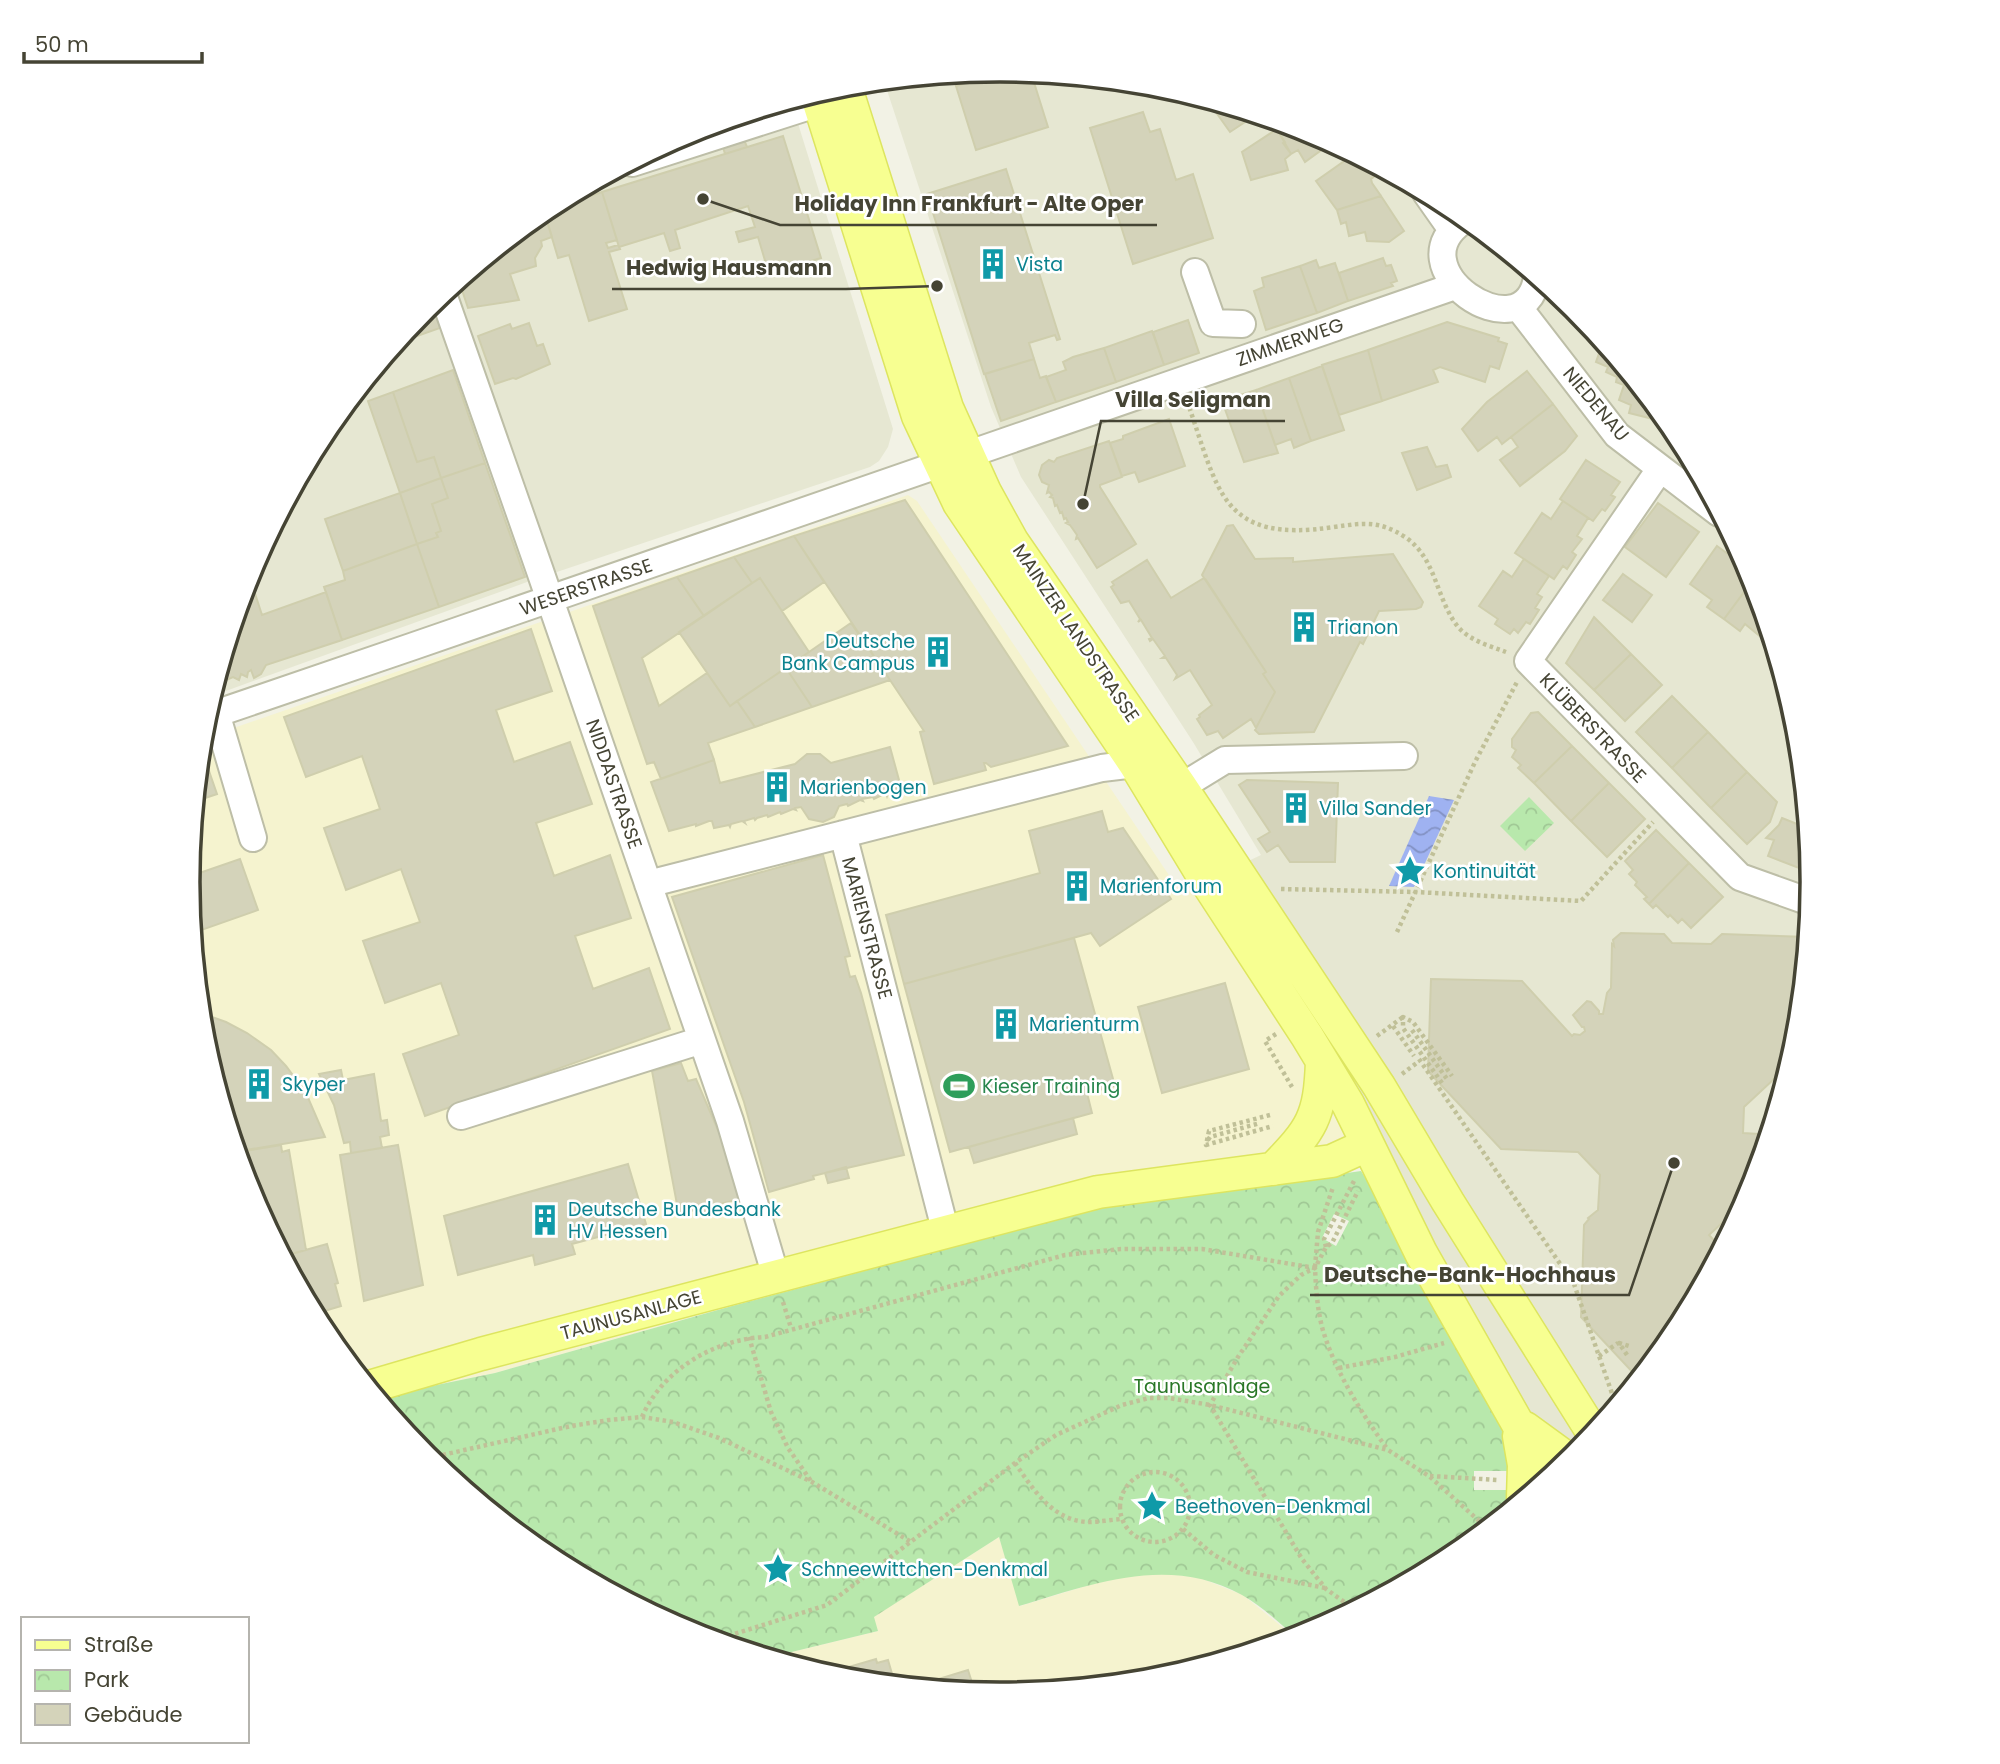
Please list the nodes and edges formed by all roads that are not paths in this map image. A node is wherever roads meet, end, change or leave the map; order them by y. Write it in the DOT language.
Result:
graph roads {
  1 [pos="849,97"];
  2 [pos="820,104"];
  3 [pos="1457,226"];
  4 [pos="1195,272"];
  5 [pos="1455,286"];
  6 [pos="1536,289"];
  7 [pos="447,305"];
  8 [pos="1519,308"];
  9 [pos="1242,324"];
  10 [pos="953,458"];
  11 [pos="1660,469"];
  12 [pos="1703,501"];
  13 [pos="551,600"];
  14 [pos="219,712"];
  15 [pos="216,728"];
  16 [pos="1404,756"];
  17 [pos="1135,764"];
  18 [pos="1181,787"];
  19 [pos="843,834"];
  20 [pos="253,838"];
  21 [pos="648,884"];
  22 [pos="1799,898"];
  23 [pos="702,1040"];
  24 [pos="1322,1061"];
  25 [pos="1379,1086"];
  26 [pos="461,1116"];
  27 [pos="1367,1145"];
  28 [pos="1273,1169"];
  29 [pos="1448,1202"];
  30 [pos="946,1233"];
  31 [pos="776,1277"];
  32 [pos="379,1384"];
  33 [pos="1516,1421"];
  34 [pos="1588,1423"];
  35 [pos="1560,1453"];
  36 [pos="1543,1469"];
  37 [pos="1523,1486"];
  1 -- 10 [label="main road, MAINZER LANDSTRASSE"];
  2 -- 10 [label="main road, MAINZER LANDSTRASSE"];
  3 -- 5 [label="street"];
  4 -- 9 [label="street"];
  5 -- 8 [label="street"];
  5 -- 10 [label="street, ZIMMERWEG"];
  6 -- 8 [label="street"];
  7 -- 13 [label="street, NIDDASTRASSE"];
  8 -- 11 [label="street, NIEDENAU"];
  10 -- 13 [label="street, WESERSTRASSE"];
  10 -- 17 [label="main road, MAINZER LANDSTRASSE"];
  10 -- 18 [label="main road, MAINZER LANDSTRASSE"];
  11 -- 12 [label="street, NIEDENAU"];
  11 -- 22 [label="street, KLÜBERSTRASSE"];
  13 -- 14 [label="street, WESERSTRASSE"];
  13 -- 21 [label="street, NIDDASTRASSE"];
  15 -- 20 [label="street"];
  16 -- 18 [label="street"];
  17 -- 19 [label="street, MARIENSTRASSE"];
  17 -- 24 [label="main road, MAINZER LANDSTRASSE"];
  18 -- 25 [label="main road, MAINZER LANDSTRASSE"];
  19 -- 21 [label="street"];
  19 -- 30 [label="street, MARIENSTRASSE"];
  21 -- 23 [label="street, NIDDASTRASSE"];
  23 -- 26 [label="street"];
  23 -- 31 [label="street, NIDDASTRASSE"];
  24 -- 27 [label="main road, MAINZER LANDSTRASSE"];
  24 -- 28 [label="main road"];
  25 -- 27 [label="main road"];
  25 -- 29 [label="main road, MAINZER LANDSTRASSE"];
  27 -- 28 [label="main road, TAUNUSANLAGE"];
  27 -- 29 [label="main road"];
  27 -- 33 [label="main road"];
  28 -- 30 [label="main road, TAUNUSANLAGE"];
  29 -- 34 [label="main road"];
  30 -- 31 [label="main road, TAUNUSANLAGE"];
  31 -- 32 [label="main road, TAUNUSANLAGE"];
  33 -- 35 [label="main road"];
  33 -- 36 [label="main road"];
  33 -- 37 [label="main road"];
}
